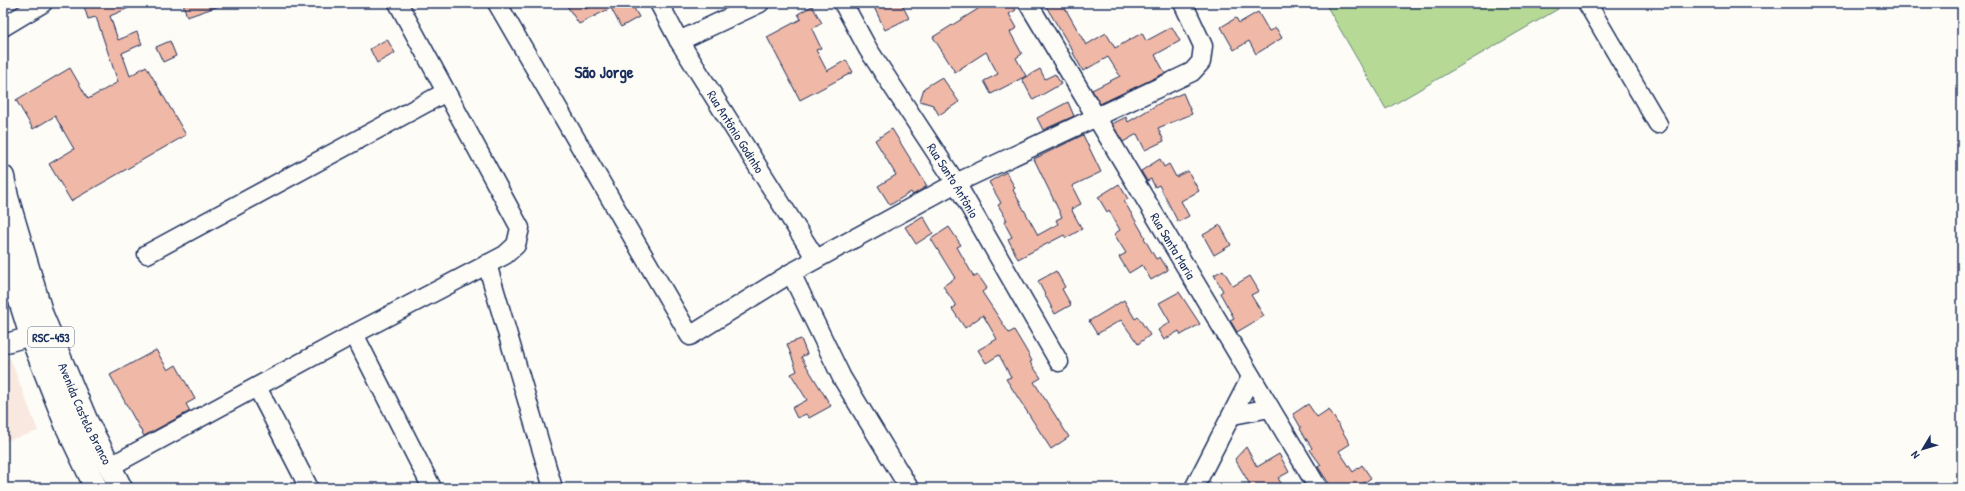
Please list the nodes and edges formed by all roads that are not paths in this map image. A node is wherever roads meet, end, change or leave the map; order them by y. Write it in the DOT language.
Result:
graph roads {
  1 [pos="43,3"];
  2 [pos="398,3"];
  3 [pos="497,3"];
  4 [pos="659,3"];
  5 [pos="760,3"];
  6 [pos="843,3"];
  7 [pos="1028,3"];
  8 [pos="1587,3"];
  9 [pos="1186,4"];
  10 [pos="3,27"];
  11 [pos="679,41"];
  12 [pos="446,92"];
  13 [pos="1096,118"];
  14 [pos="1658,124"];
  15 [pos="3,177"];
  16 [pos="956,183"];
  17 [pos="3,246"];
  18 [pos="147,254"];
  19 [pos="816,259"];
  20 [pos="487,264"];
  21 [pos="791,273"];
  22 [pos="354,334"];
  23 [pos="31,336"];
  24 [pos="3,344"];
  25 [pos="1059,362"];
  26 [pos="1252,377"];
  27 [pos="256,387"];
  28 [pos="1270,408"];
  29 [pos="1233,415"];
  30 [pos="109,467"];
  31 [pos="96,488"];
  32 [pos="121,488"];
  33 [pos="309,488"];
  34 [pos="432,488"];
  35 [pos="553,488"];
  36 [pos="909,488"];
  37 [pos="1194,488"];
  38 [pos="1318,488"];
  1 -- 10 [label="street"];
  2 -- 12 [label="street"];
  3 -- 21 [label="street"];
  4 -- 11 [label="street, Rua Antônio Godinho"];
  5 -- 11 [label="street"];
  6 -- 16 [label="street, Rua Santo Antônio"];
  7 -- 13 [label="street, Rua Santa Maria"];
  8 -- 14 [label="street"];
  9 -- 13 [label="street"];
  11 -- 19 [label="street, Rua Antônio Godinho"];
  12 -- 18 [label="street"];
  12 -- 20 [label="street"];
  13 -- 16 [label="street"];
  13 -- 26 [label="street, Rua Santa Maria"];
  15 -- 30 [label="main road, Avenida Castelo Branco / RSC-453"];
  16 -- 19 [label="street"];
  16 -- 25 [label="street, Rua Santo Antônio"];
  17 -- 23 [label="main road, Avenida Castelo Branco / RSC-453"];
  19 -- 21 [label="street"];
  20 -- 22 [label="street"];
  20 -- 35 [label="street"];
  21 -- 36 [label="street"];
  22 -- 27 [label="street"];
  22 -- 34 [label="street"];
  23 -- 24 [label="street"];
  23 -- 31 [label="main road, Avenida Castelo Branco / RSC-453"];
  26 -- 28 [label="street, Rua Santa Maria"];
  26 -- 29 [label="street"];
  27 -- 30 [label="street"];
  27 -- 33 [label="street"];
  28 -- 29 [label="street"];
  28 -- 38 [label="street, Rua Santa Maria"];
  29 -- 37 [label="street"];
  30 -- 32 [label="main road, Avenida Castelo Branco / RSC-453"];
}
